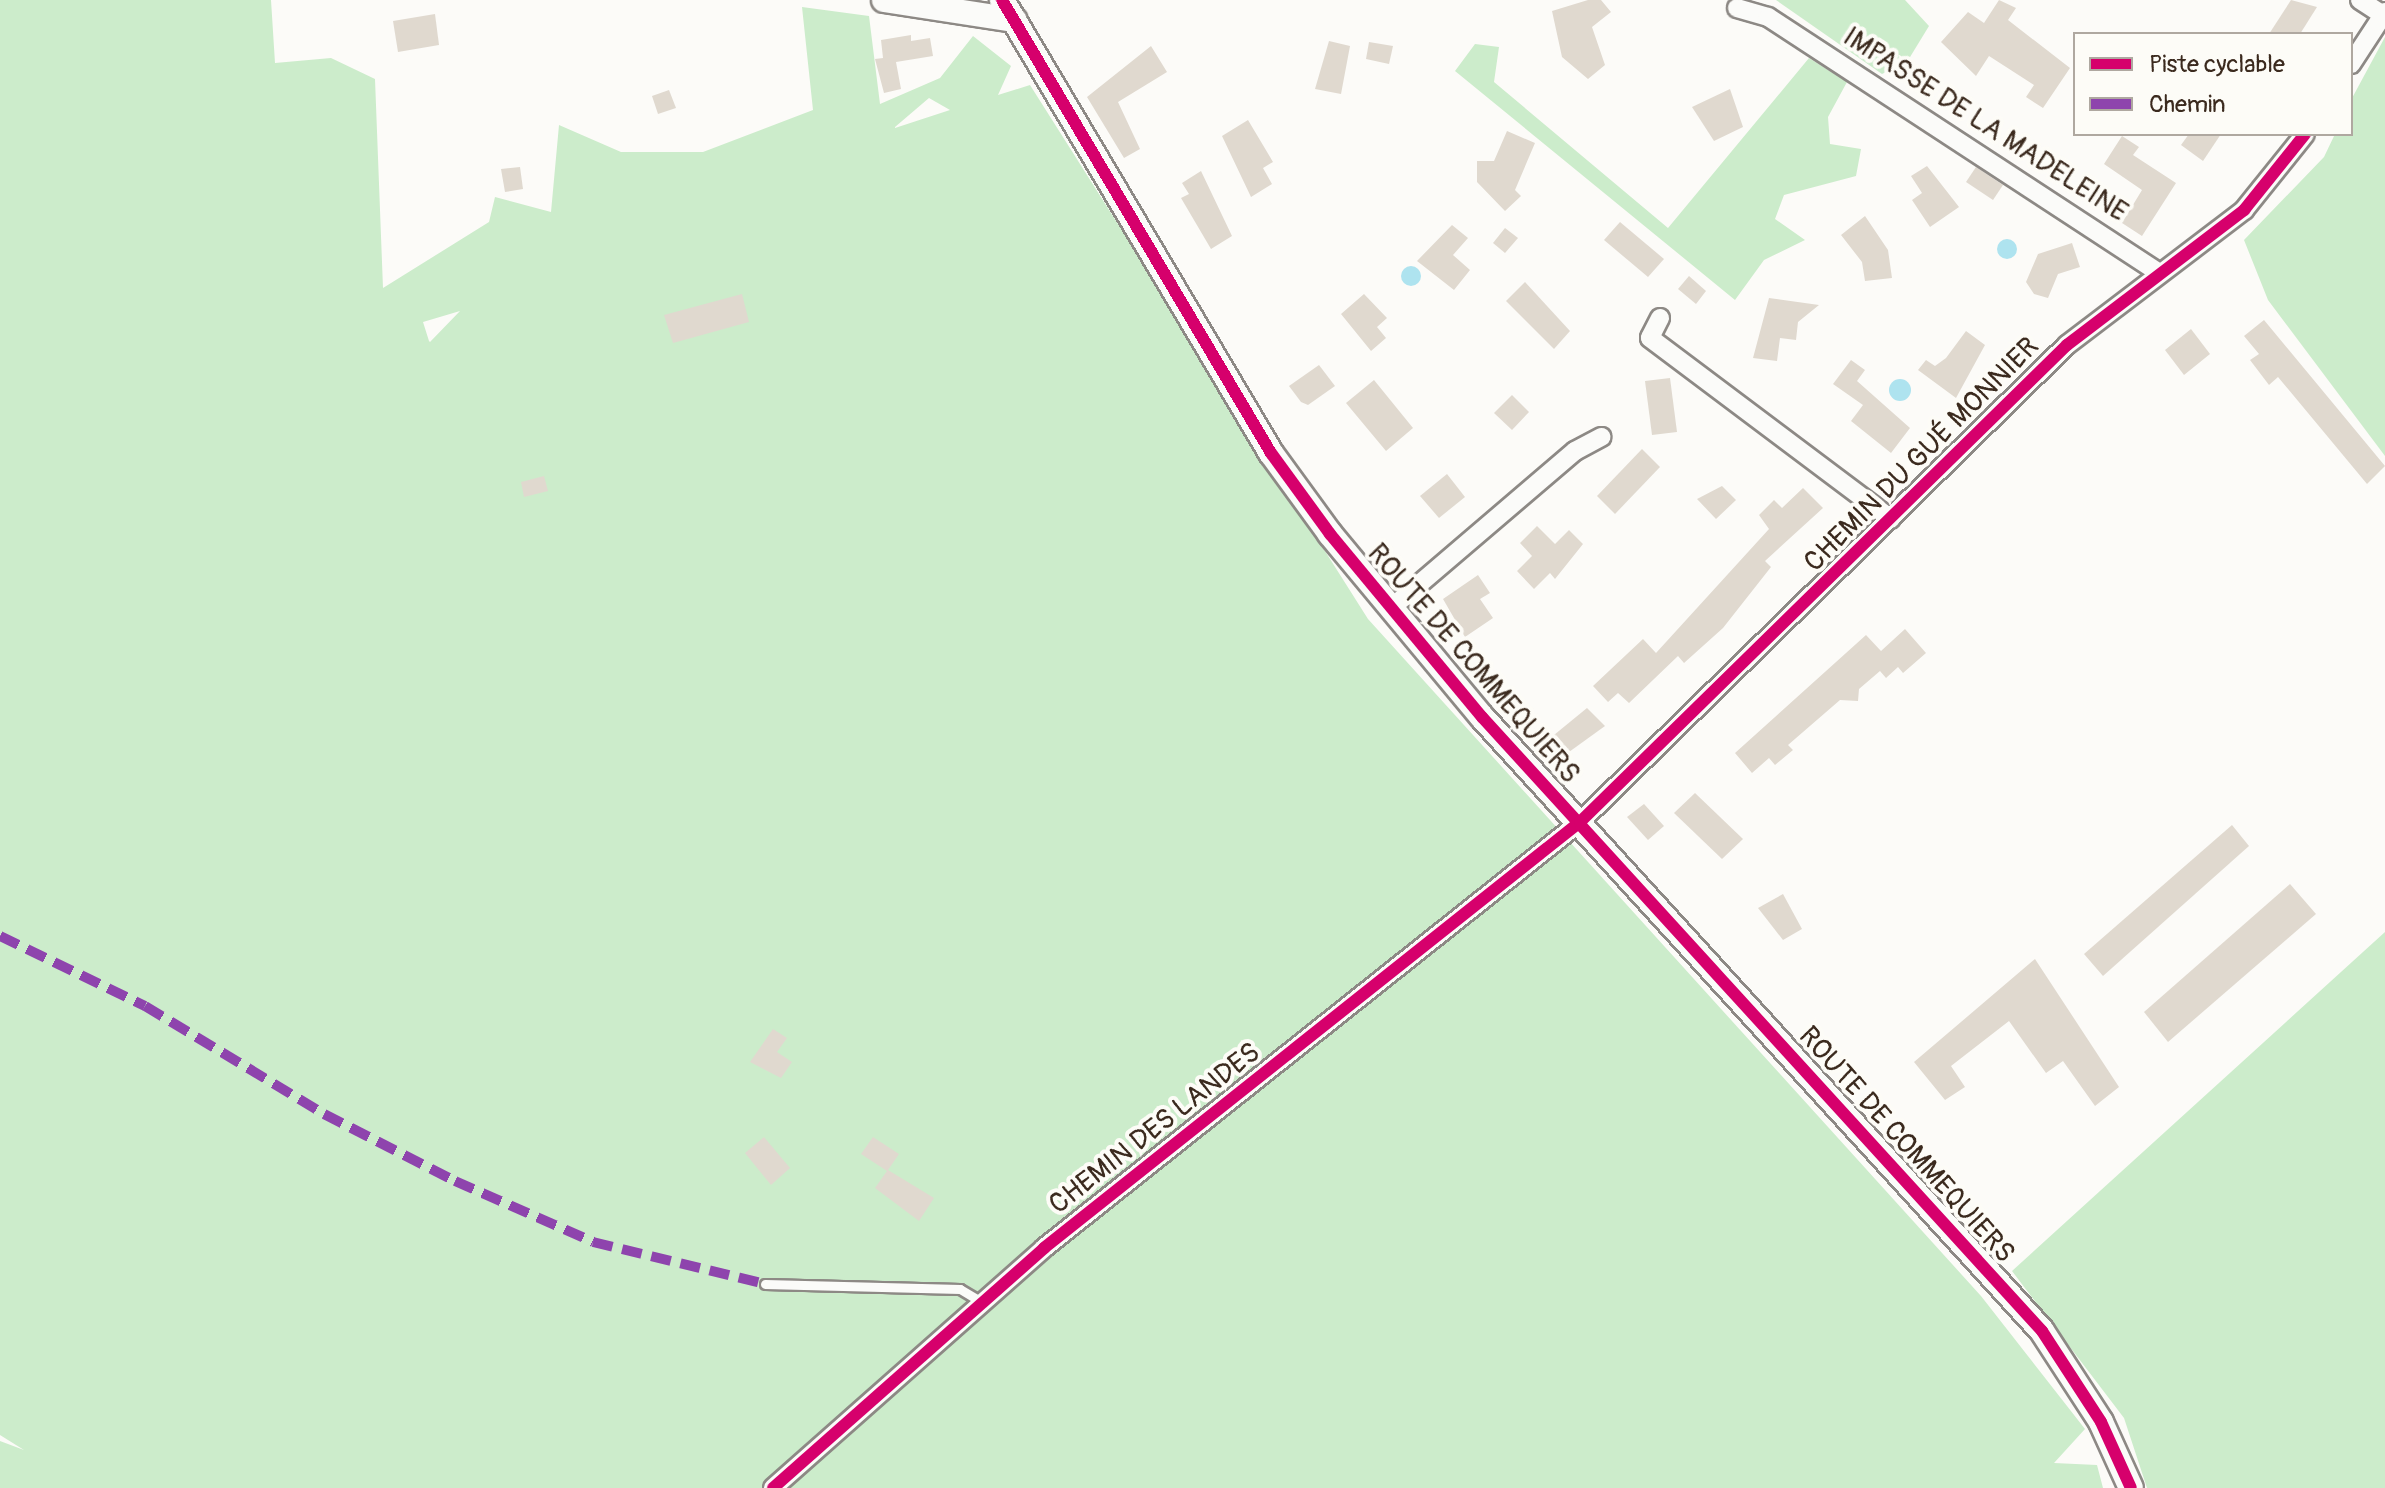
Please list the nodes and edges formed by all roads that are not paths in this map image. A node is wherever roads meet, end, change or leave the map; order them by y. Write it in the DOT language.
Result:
graph roads {
  1 [pos="884,0"];
  2 [pos="2360,0"];
  3 [pos="1737,8"];
  4 [pos="1008,10"];
  5 [pos="2384,14"];
  6 [pos="2353,61"];
  7 [pos="2303,136"];
  8 [pos="2158,272"];
  9 [pos="1660,318"];
  10 [pos="1601,437"];
  11 [pos="1891,519"];
  12 [pos="1390,609"];
  13 [pos="1580,822"];
  14 [pos="765,1284"];
  15 [pos="982,1302"];
  16 [pos="773,1488"];
  17 [pos="2131,1488"];
  1 -- 4 [label="street"];
  2 -- 5 [label="street"];
  3 -- 8 [label="street, IMPASSE DE LA MADELEINE"];
  4 -- 12 [label="street, ROUTE DE COMMEQUIERS"];
  5 -- 6 [label="street"];
  7 -- 8 [label="street, CHEMIN DU GUÉ MONNIER"];
  8 -- 11 [label="street, CHEMIN DU GUÉ MONNIER"];
  9 -- 11 [label="street"];
  10 -- 12 [label="street"];
  11 -- 13 [label="street, CHEMIN DU GUÉ MONNIER"];
  12 -- 13 [label="street, ROUTE DE COMMEQUIERS"];
  13 -- 15 [label="street, CHEMIN DES LANDES"];
  13 -- 17 [label="street, ROUTE DE COMMEQUIERS"];
  14 -- 15 [label="lane"];
  15 -- 16 [label="street, CHEMIN DES LANDES"];
}
